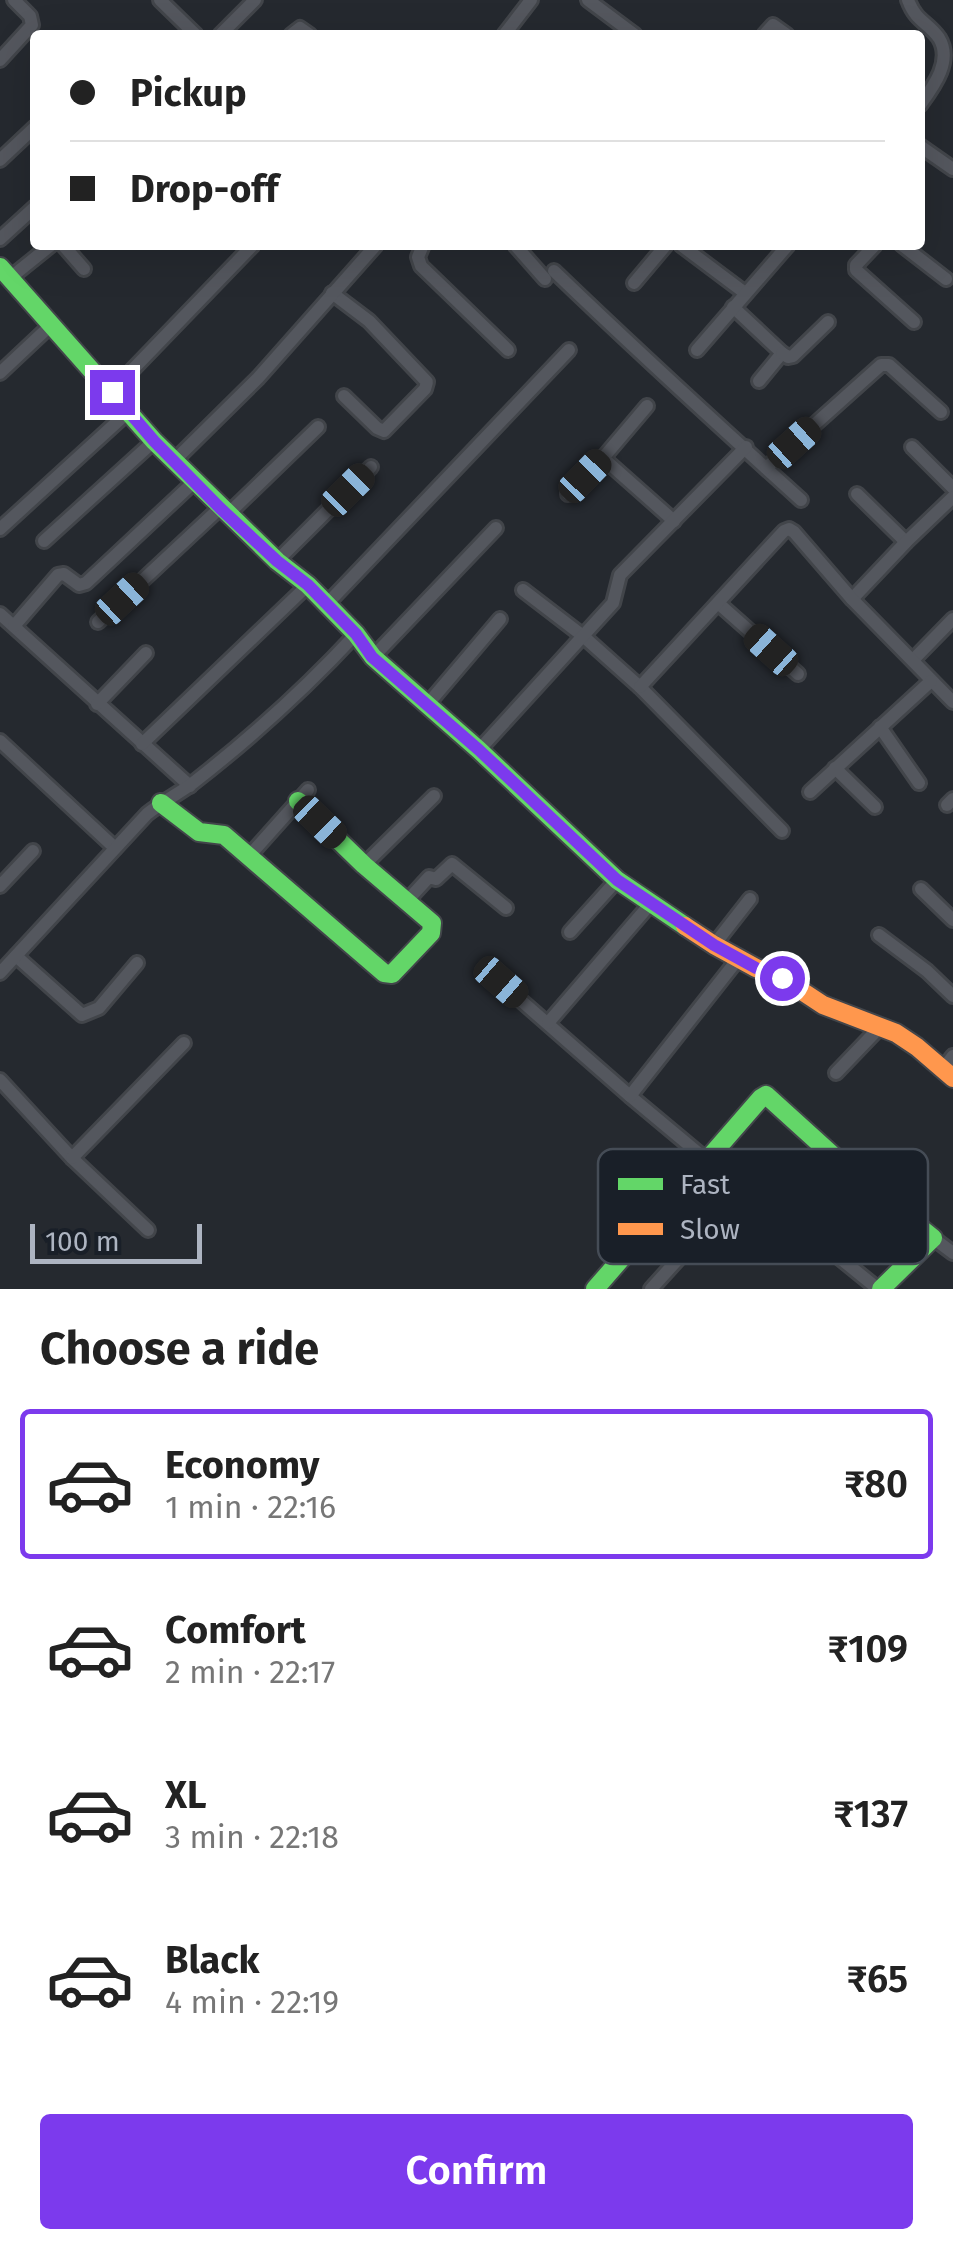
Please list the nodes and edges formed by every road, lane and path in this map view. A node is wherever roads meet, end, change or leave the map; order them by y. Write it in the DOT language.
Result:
graph roads {
  1 [pos="14,0"];
  2 [pos="160,0"];
  3 [pos="255,0"];
  4 [pos="531,0"];
  5 [pos="588,0"];
  6 [pos="908,0"];
  7 [pos="191,30"];
  8 [pos="225,30"];
  9 [pos="508,30"];
  10 [pos="627,30"];
  11 [pos="0,60"];
  12 [pos="925,98"];
  13 [pos="30,132"];
  14 [pos="925,149"];
  15 [pos="0,160"];
  16 [pos="953,169"];
  17 [pos="30,211"];
  18 [pos="0,239"];
  19 [pos="43,250"];
  20 [pos="66,250"];
  21 [pos="248,250"];
  22 [pos="372,250"];
  23 [pos="420,250"];
  24 [pos="520,250"];
  25 [pos="662,250"];
  26 [pos="687,250"];
  27 [pos="784,250"];
  28 [pos="870,250"];
  29 [pos="908,250"];
  30 [pos="84,270"];
  31 [pos="5,273"];
  32 [pos="946,279"];
  33 [pos="634,283"];
  34 [pos="745,293"];
  35 [pos="332,294"];
  36 [pos="733,307"];
  37 [pos="828,322"];
  38 [pos="914,322"];
  39 [pos="51,325"];
  40 [pos="508,350"];
  41 [pos="569,350"];
  42 [pos="698,350"];
  43 [pos="782,353"];
  44 [pos="0,374"];
  45 [pos="759,382"];
  46 [pos="112,392"];
  47 [pos="344,396"];
  48 [pos="646,406"];
  49 [pos="128,412"];
  50 [pos="941,412"];
  51 [pos="318,427"];
  52 [pos="154,441"];
  53 [pos="746,448"];
  54 [pos="912,448"];
  55 [pos="602,458"];
  56 [pos="175,460"];
  57 [pos="372,467"];
  58 [pos="766,468"];
  59 [pos="194,482"];
  60 [pos="953,488"];
  61 [pos="568,494"];
  62 [pos="857,494"];
  63 [pos="953,497"];
  64 [pos="802,500"];
  65 [pos="224,511"];
  66 [pos="674,521"];
  67 [pos="496,528"];
  68 [pos="0,529"];
  69 [pos="44,541"];
  70 [pos="906,542"];
  71 [pos="277,561"];
  72 [pos="308,585"];
  73 [pos="523,590"];
  74 [pos="852,599"];
  75 [pos="718,603"];
  76 [pos="326,606"];
  77 [pos="0,614"];
  78 [pos="500,619"];
  79 [pos="953,619"];
  80 [pos="98,622"];
  81 [pos="14,626"];
  82 [pos="356,634"];
  83 [pos="583,636"];
  84 [pos="146,653"];
  85 [pos="372,657"];
  86 [pos="914,660"];
  87 [pos="798,674"];
  88 [pos="931,681"];
  89 [pos="640,686"];
  90 [pos="953,702"];
  91 [pos="97,704"];
  92 [pos="427,704"];
  93 [pos="880,727"];
  94 [pos="0,741"];
  95 [pos="142,744"];
  96 [pos="479,750"];
  97 [pos="836,768"];
  98 [pos="919,783"];
  99 [pos="190,786"];
  100 [pos="810,792"];
  101 [pos="303,796"];
  102 [pos="434,796"];
  103 [pos="161,803"];
  104 [pos="875,807"];
  105 [pos="782,831"];
  106 [pos="115,848"];
  107 [pos="33,851"];
  108 [pos="249,856"];
  109 [pos="364,865"];
  110 [pos="617,880"];
  111 [pos="0,886"];
  112 [pos="922,889"];
  113 [pos="750,900"];
  114 [pos="408,901"];
  115 [pos="652,902"];
  116 [pos="506,908"];
  117 [pos="953,920"];
  118 [pos="570,932"];
  119 [pos="879,935"];
  120 [pos="714,945"];
  121 [pos="16,956"];
  122 [pos="738,959"];
  123 [pos="137,963"];
  124 [pos="0,973"];
  125 [pos="501,982"];
  126 [pos="952,993"];
  127 [pos="548,1023"];
  128 [pos="881,1026"];
  129 [pos="184,1043"];
  130 [pos="950,1068"];
  131 [pos="836,1073"];
  132 [pos="0,1080"];
  133 [pos="630,1096"];
  134 [pos="692,1149"];
  135 [pos="715,1149"];
  136 [pos="826,1149"];
  137 [pos="72,1158"];
  138 [pos="148,1230"];
  139 [pos="928,1234"];
  140 [pos="933,1238"];
  141 [pos="928,1243"];
  142 [pos="953,1253"];
  143 [pos="617,1264"];
  144 [pos="674,1264"];
  145 [pos="848,1264"];
  146 [pos="906,1264"];
  147 [pos="596,1289"];
  148 [pos="652,1289"];
  149 [pos="880,1289"];
  1 -- 11 [label="street"];
  2 -- 7 [label="street"];
  3 -- 8 [label="street"];
  4 -- 9 [label="street"];
  5 -- 10 [label="street"];
  6 -- 12 [label="street"];
  13 -- 15 [label="street"];
  14 -- 16 [label="street"];
  17 -- 18 [label="street"];
  19 -- 31 [label="street"];
  20 -- 30 [label="street"];
  21 -- 46 [label="street"];
  22 -- 35 [label="street"];
  23 -- 40 [label="street"];
  24 -- 53 [label="street"];
  25 -- 33 [label="street"];
  26 -- 34 [label="street"];
  27 -- 34 [label="street"];
  28 -- 38 [label="street"];
  29 -- 32 [label="street"];
  31 -- 39 [label="street"];
  34 -- 36 [label="street"];
  35 -- 47 [label="street"];
  35 -- 56 [label="street"];
  36 -- 42 [label="street"];
  36 -- 43 [label="street"];
  37 -- 43 [label="street"];
  39 -- 44 [label="street"];
  39 -- 46 [label="street"];
  41 -- 76 [label="street"];
  43 -- 45 [label="street"];
  46 -- 49 [label="street"];
  48 -- 55 [label="street"];
  49 -- 52 [label="street"];
  49 -- 68 [label="street"];
  50 -- 58 [label="street"];
  51 -- 65 [label="street"];
  52 -- 56 [label="street"];
  52 -- 69 [label="street"];
  53 -- 58 [label="street"];
  53 -- 66 [label="street"];
  54 -- 60 [label="street"];
  55 -- 61 [label="street"];
  55 -- 66 [label="street"];
  56 -- 59 [label="street"];
  57 -- 71 [label="street"];
  58 -- 64 [label="street"];
  59 -- 65 [label="street"];
  59 -- 81 [label="street"];
  62 -- 70 [label="street"];
  63 -- 70 [label="street"];
  65 -- 71 [label="street"];
  65 -- 80 [label="street"];
  66 -- 83 [label="street"];
  67 -- 85 [label="street"];
  70 -- 74 [label="street"];
  71 -- 72 [label="street"];
  72 -- 76 [label="street"];
  72 -- 95 [label="street"];
  73 -- 83 [label="street"];
  74 -- 75 [label="street"];
  74 -- 86 [label="street"];
  75 -- 87 [label="street"];
  75 -- 89 [label="street"];
  76 -- 82 [label="street"];
  77 -- 81 [label="street"];
  78 -- 92 [label="street"];
  79 -- 86 [label="street"];
  81 -- 91 [label="street"];
  82 -- 85 [label="street"];
  82 -- 99 [label="street"];
  83 -- 89 [label="street"];
  83 -- 96 [label="street"];
  84 -- 91 [label="street"];
  85 -- 92 [label="street"];
  86 -- 88 [label="street"];
  88 -- 90 [label="street"];
  88 -- 93 [label="street"];
  89 -- 105 [label="street"];
  91 -- 95 [label="street"];
  92 -- 96 [label="street"];
  93 -- 97 [label="street"];
  93 -- 98 [label="street"];
  94 -- 106 [label="street"];
  95 -- 99 [label="street"];
  96 -- 110 [label="street"];
  97 -- 100 [label="street"];
  97 -- 104 [label="street"];
  99 -- 103 [label="street"];
  101 -- 108 [label="street"];
  101 -- 109 [label="street"];
  102 -- 109 [label="street"];
  103 -- 106 [label="street"];
  103 -- 108 [label="street"];
  106 -- 121 [label="street"];
  107 -- 111 [label="street"];
  108 -- 114 [label="street"];
  109 -- 114 [label="street"];
  110 -- 115 [label="street"];
  110 -- 118 [label="street"];
  112 -- 117 [label="street"];
  113 -- 120 [label="street"];
  114 -- 116 [label="street"];
  115 -- 120 [label="street"];
  115 -- 127 [label="street"];
  119 -- 126 [label="street"];
  120 -- 122 [label="street"];
  121 -- 123 [label="street"];
  121 -- 124 [label="street"];
  122 -- 128 [label="street"];
  122 -- 133 [label="street"];
  125 -- 127 [label="street"];
  127 -- 133 [label="street"];
  128 -- 130 [label="street"];
  128 -- 131 [label="street"];
  129 -- 137 [label="street"];
  132 -- 137 [label="street"];
  133 -- 134 [label="street"];
  135 -- 136 [label="street"];
  137 -- 138 [label="street"];
  139 -- 140 [label="street"];
  140 -- 141 [label="street"];
  140 -- 142 [label="street"];
  143 -- 147 [label="street"];
  144 -- 148 [label="street"];
  145 -- 149 [label="street"];
  146 -- 149 [label="street"];
}
